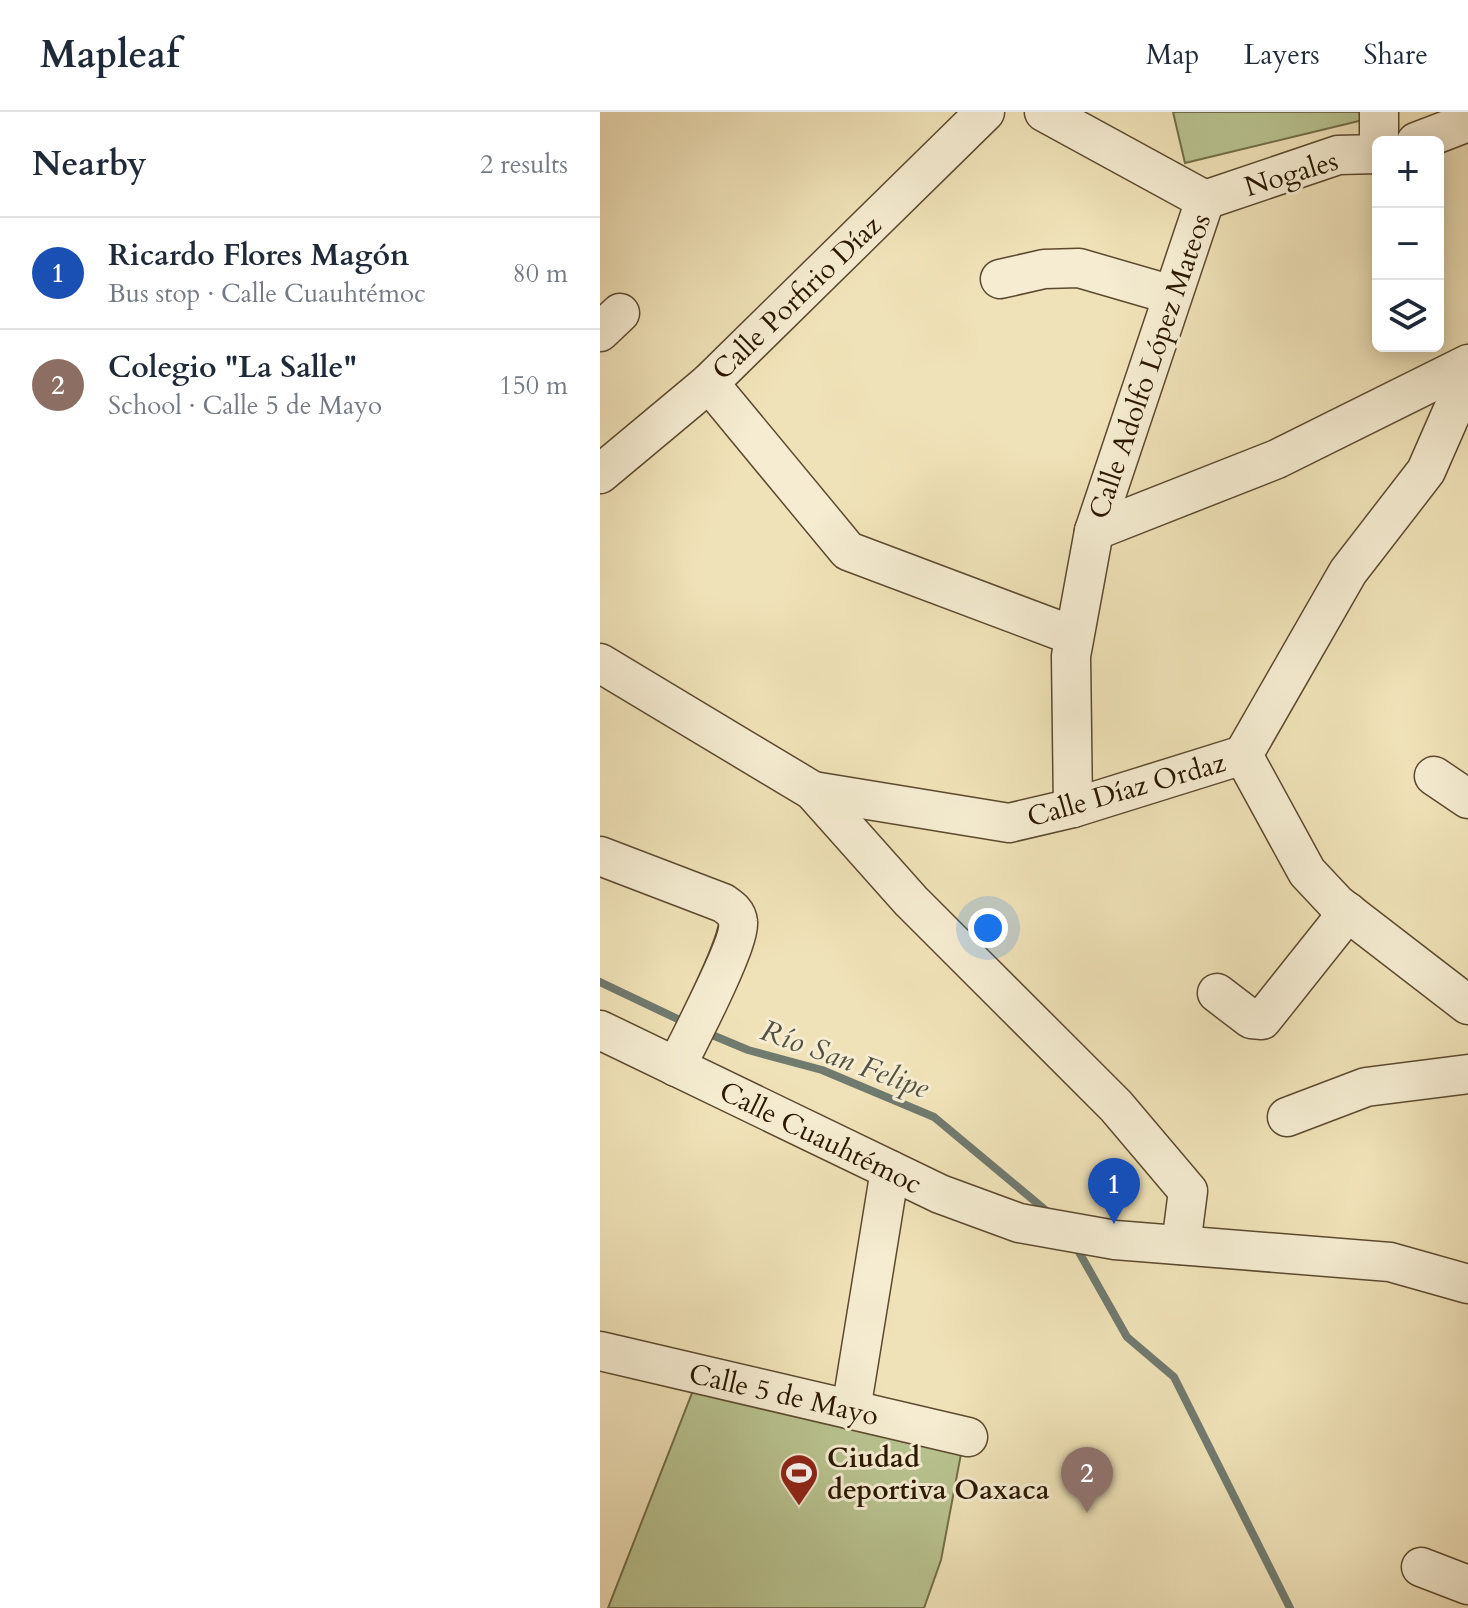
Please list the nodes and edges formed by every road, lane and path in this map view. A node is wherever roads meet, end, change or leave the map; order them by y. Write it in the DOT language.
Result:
graph roads {
  1 [pos="985,112"];
  2 [pos="1044,112"];
  3 [pos="1379,112"];
  4 [pos="1468,122"];
  5 [pos="1379,136"];
  6 [pos="1432,136"];
  7 [pos="1372,154"];
  8 [pos="1205,200"];
  9 [pos="1000,279"];
  10 [pos="1172,295"];
  11 [pos="1468,364"];
  12 [pos="1468,375"];
  13 [pos="709,383"];
  14 [pos="600,474"];
  15 [pos="1094,531"];
  16 [pos="1074,636"];
  17 [pos="600,663"];
  18 [pos="1243,755"];
  19 [pos="1434,776"];
  20 [pos="813,791"];
  21 [pos="1468,799"];
  22 [pos="1073,808"];
  23 [pos="600,856"];
  24 [pos="1348,912"];
  25 [pos="1217,993"];
  26 [pos="1468,1005"];
  27 [pos="600,1030"];
  28 [pos="680,1058"];
  29 [pos="1468,1074"];
  30 [pos="1287,1117"];
  31 [pos="890,1170"];
  32 [pos="1181,1245"];
  33 [pos="1468,1284"];
  34 [pos="600,1351"];
  35 [pos="851,1410"];
  36 [pos="968,1437"];
  37 [pos="1421,1567"];
  38 [pos="1468,1585"];
  1 -- 13 [label="street, Calle Porfirio Díaz"];
  2 -- 8 [label="street"];
  3 -- 5 [label="street"];
  4 -- 6 [label="street"];
  7 -- 8 [label="street, Nogales"];
  8 -- 10 [label="street, Calle Adolfo López Mateos"];
  9 -- 10 [label="street"];
  10 -- 15 [label="street, Calle Adolfo López Mateos"];
  11 -- 15 [label="street, Calle Adolfo López Mateos"];
  12 -- 18 [label="street"];
  13 -- 14 [label="street, Calle Porfirio Díaz"];
  13 -- 16 [label="street"];
  15 -- 16 [label="street, Calle Adolfo López Mateos"];
  16 -- 22 [label="street, Calle Adolfo López Mateos"];
  17 -- 20 [label="street"];
  18 -- 22 [label="street, Calle Díaz Ordaz"];
  18 -- 24 [label="street, Calle Díaz Ordaz"];
  19 -- 21 [label="street"];
  20 -- 22 [label="street, Calle Díaz Ordaz"];
  20 -- 32 [label="street"];
  23 -- 28 [label="street"];
  24 -- 25 [label="street"];
  24 -- 26 [label="street, Calle Díaz Ordaz"];
  27 -- 28 [label="street, Calle Cuauhtémoc"];
  28 -- 31 [label="street, Calle Cuauhtémoc"];
  29 -- 30 [label="street"];
  31 -- 32 [label="street, Calle Cuauhtémoc"];
  31 -- 35 [label="street"];
  32 -- 33 [label="street, Calle Cuauhtémoc"];
  34 -- 35 [label="street, Calle 5 de Mayo"];
  35 -- 36 [label="street, Calle 5 de Mayo"];
  37 -- 38 [label="street"];
}
